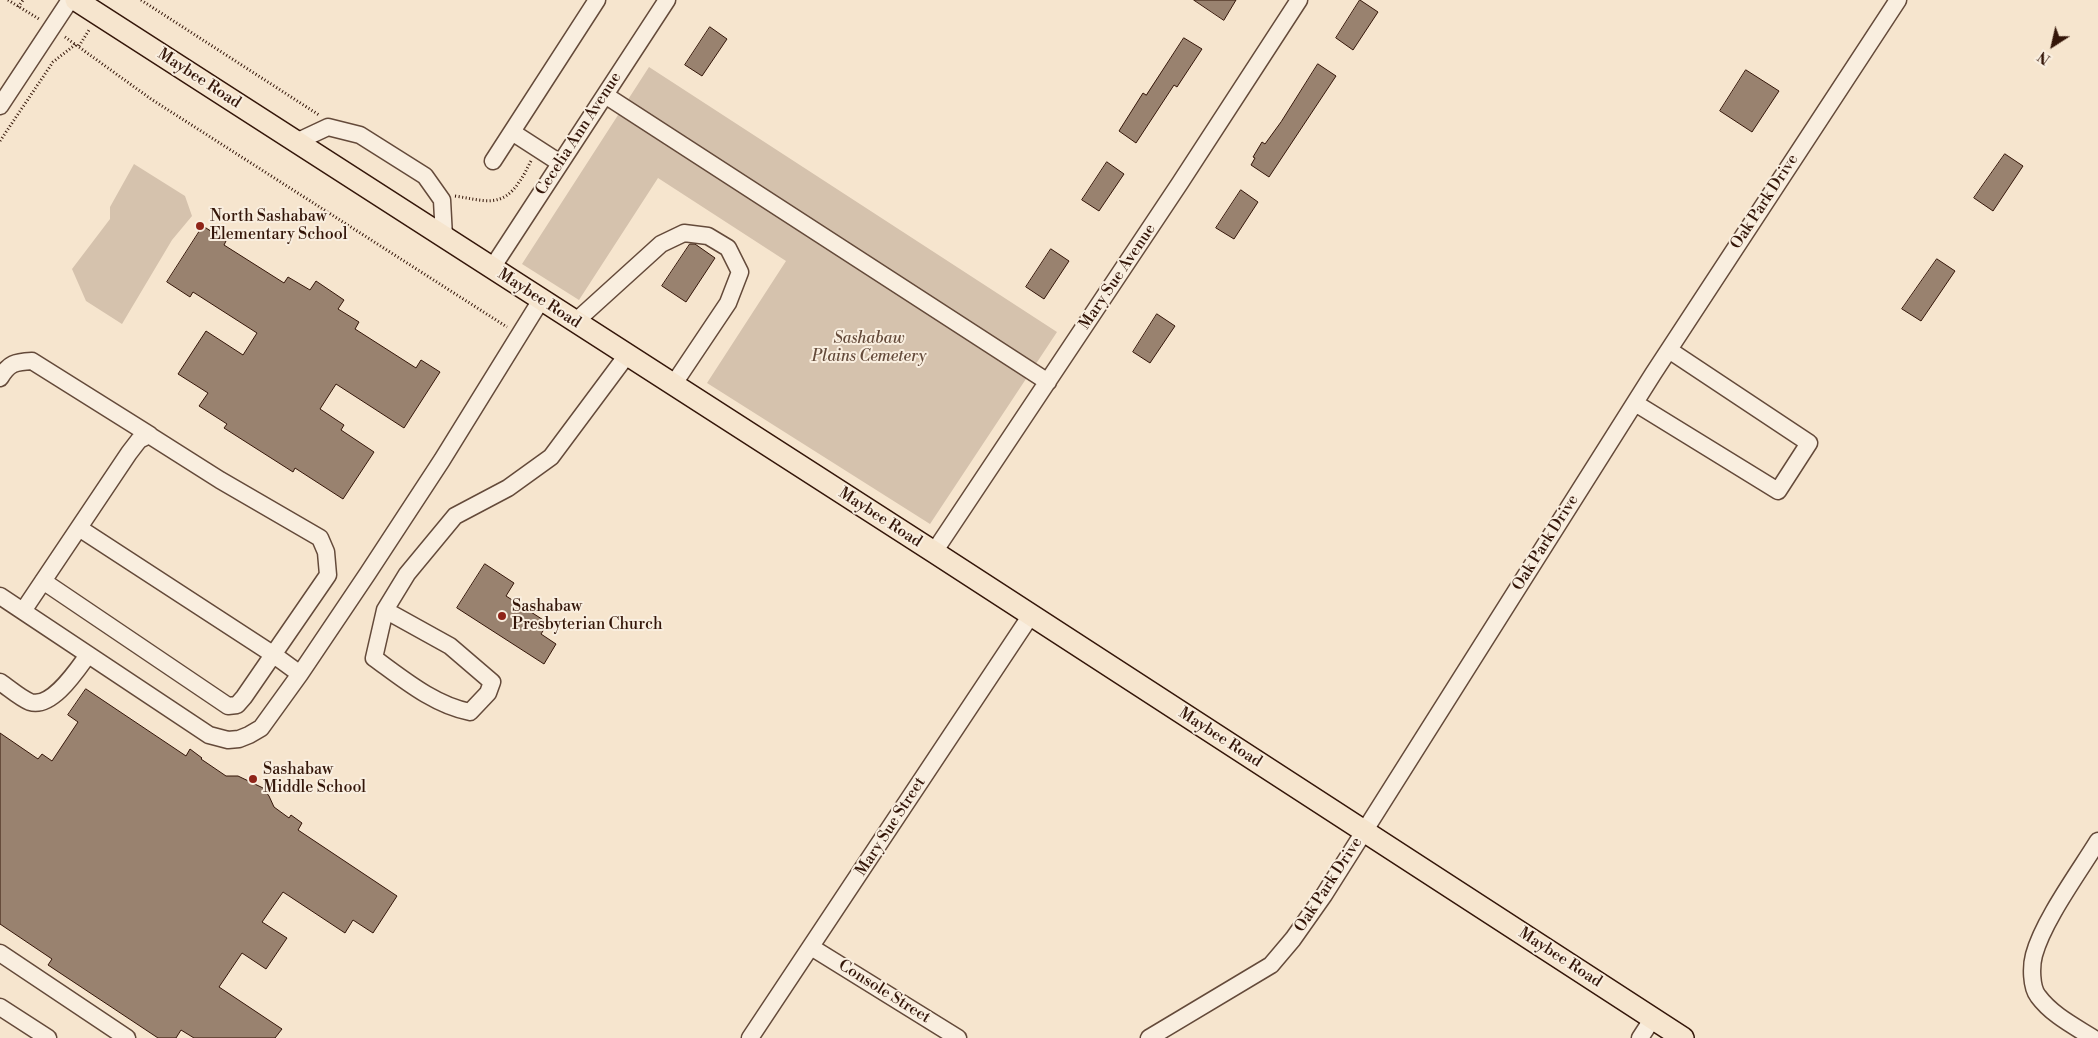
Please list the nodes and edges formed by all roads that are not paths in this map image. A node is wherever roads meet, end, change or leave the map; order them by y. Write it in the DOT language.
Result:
graph roads {
  1 [pos="70,0"];
  2 [pos="76,0"];
  3 [pos="597,0"];
  4 [pos="666,0"];
  5 [pos="1299,0"];
  6 [pos="1898,0"];
  7 [pos="605,95"];
  8 [pos="0,106"];
  9 [pos="512,132"];
  10 [pos="296,142"];
  11 [pos="493,161"];
  12 [pos="560,163"];
  13 [pos="444,237"];
  14 [pos="492,268"];
  15 [pos="541,300"];
  16 [pos="574,322"];
  17 [pos="1669,350"];
  18 [pos="626,355"];
  19 [pos="0,378"];
  20 [pos="1048,382"];
  21 [pos="672,384"];
  22 [pos="1635,403"];
  23 [pos="150,436"];
  24 [pos="79,528"];
  25 [pos="934,552"];
  26 [pos="43,582"];
  27 [pos="0,596"];
  28 [pos="385,610"];
  29 [pos="23,612"];
  30 [pos="1031,615"];
  31 [pos="274,654"];
  32 [pos="88,655"];
  33 [pos="300,674"];
  34 [pos="0,682"];
  35 [pos="1364,831"];
  36 [pos="2098,841"];
  37 [pos="811,947"];
  38 [pos="0,953"];
  39 [pos="0,1006"];
  40 [pos="1652,1018"];
  41 [pos="48,1038"];
  42 [pos="127,1038"];
  43 [pos="750,1038"];
  44 [pos="958,1038"];
  45 [pos="1149,1038"];
  46 [pos="1640,1038"];
  47 [pos="1682,1038"];
  48 [pos="2093,1038"];
  1 -- 8 [label="street"];
  2 -- 10 [label="main road, Maybee Road"];
  3 -- 9 [label="street"];
  4 -- 7 [label="street, Cecelia Ann Avenue"];
  5 -- 20 [label="street, Mary Sue Avenue"];
  6 -- 17 [label="street, Oak Park Drive"];
  7 -- 12 [label="street, Cecelia Ann Avenue"];
  7 -- 20 [label="street"];
  9 -- 11 [label="street"];
  9 -- 12 [label="street"];
  10 -- 13 [label="main road, Maybee Road"];
  10 -- 13 [label="street"];
  12 -- 14 [label="street, Cecelia Ann Avenue"];
  13 -- 14 [label="main road, Maybee Road"];
  14 -- 15 [label="main road, Maybee Road"];
  15 -- 16 [label="main road, Maybee Road"];
  15 -- 33 [label="street"];
  16 -- 18 [label="main road, Maybee Road"];
  16 -- 21 [label="street"];
  17 -- 22 [label="street, Oak Park Drive"];
  17 -- 22 [label="street"];
  18 -- 21 [label="main road, Maybee Road"];
  18 -- 28 [label="street"];
  19 -- 23 [label="street"];
  20 -- 25 [label="street, Mary Sue Avenue"];
  21 -- 25 [label="main road, Maybee Road"];
  22 -- 35 [label="street, Oak Park Drive"];
  23 -- 24 [label="street"];
  23 -- 31 [label="street"];
  24 -- 26 [label="street"];
  24 -- 31 [label="street"];
  25 -- 30 [label="main road, Maybee Road"];
  26 -- 29 [label="street"];
  26 -- 31 [label="street"];
  27 -- 29 [label="street"];
  28 -- 28 [label="street"];
  29 -- 32 [label="street"];
  30 -- 35 [label="main road, Maybee Road"];
  30 -- 37 [label="street, Mary Sue Street"];
  31 -- 33 [label="street"];
  32 -- 33 [label="street"];
  32 -- 34 [label="street"];
  35 -- 40 [label="main road, Maybee Road"];
  35 -- 45 [label="street, Oak Park Drive"];
  36 -- 48 [label="street"];
  37 -- 43 [label="street, Mary Sue Street"];
  37 -- 44 [label="street, Console Street"];
  38 -- 42 [label="street"];
  39 -- 41 [label="street"];
  40 -- 46 [label="street"];
  40 -- 47 [label="main road, Maybee Road"];
}
